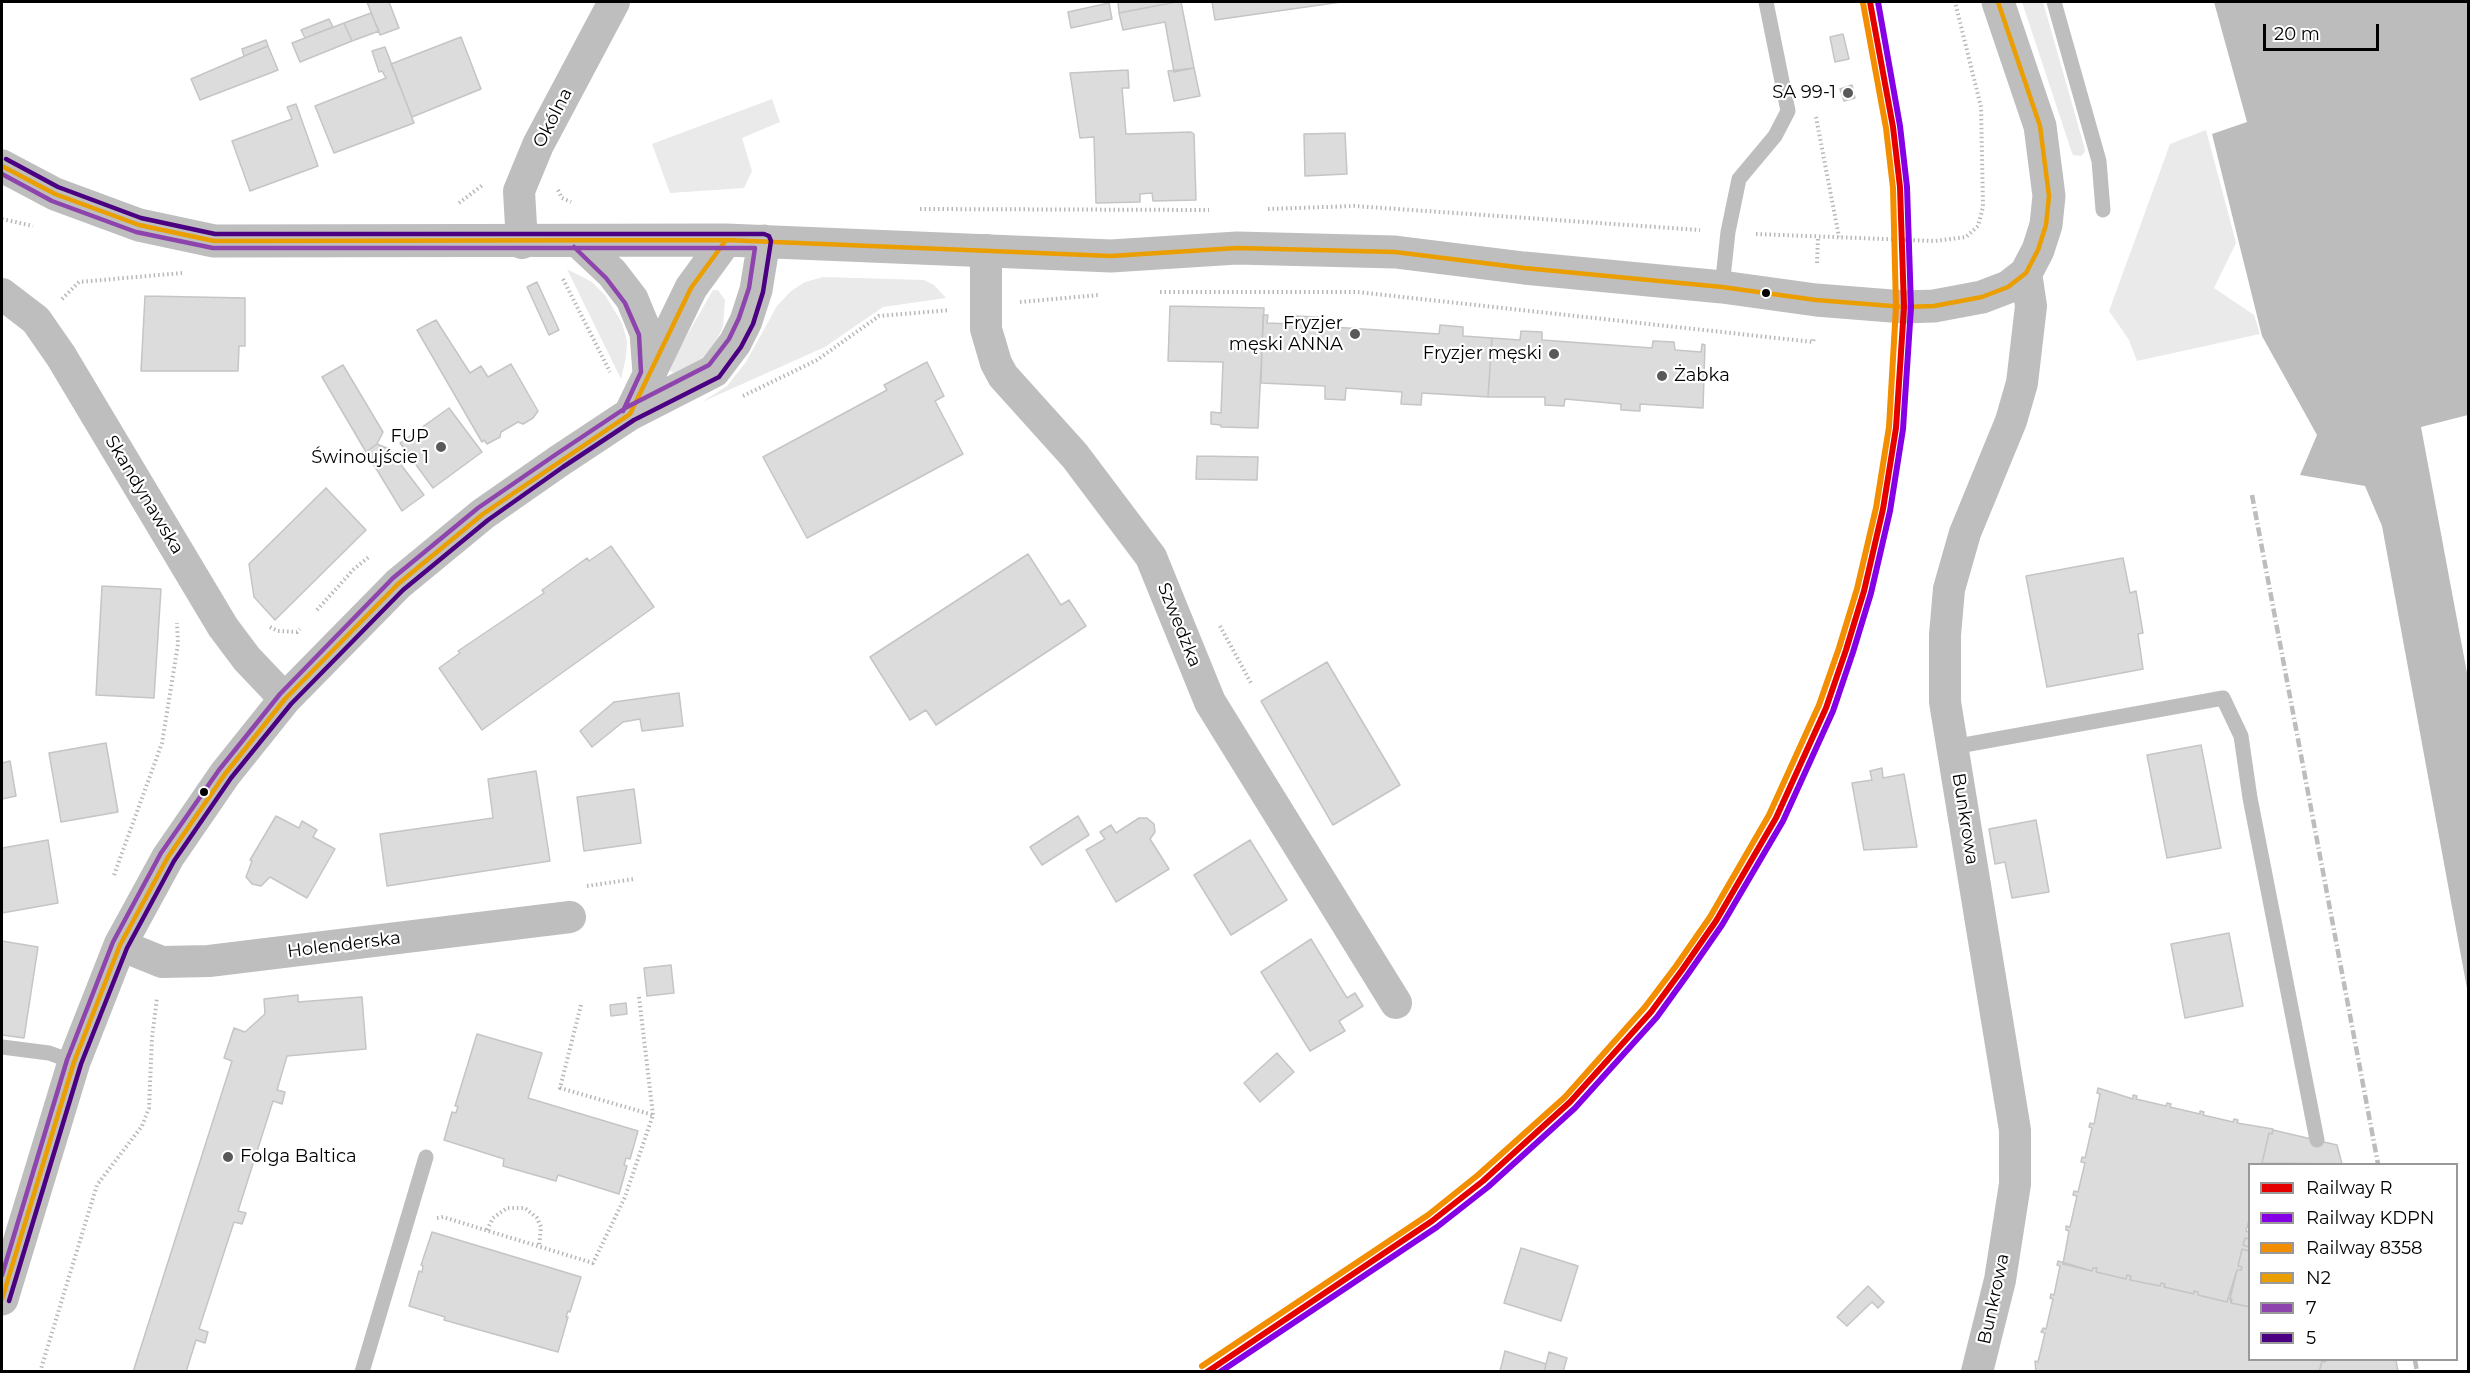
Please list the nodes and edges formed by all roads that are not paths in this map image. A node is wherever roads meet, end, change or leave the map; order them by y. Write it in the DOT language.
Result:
graph roads {
  1 [pos="614,2"];
  2 [pos="1766,2"];
  3 [pos="1998,2"];
  4 [pos="2054,2"];
  5 [pos="2,166"];
  6 [pos="2103,210"];
  7 [pos="726,240"];
  8 [pos="764,241"];
  9 [pos="579,242"];
  10 [pos="522,243"];
  11 [pos="986,250"];
  12 [pos="2025,273"];
  13 [pos="1722,287"];
  14 [pos="2,294"];
  15 [pos="649,373"];
  16 [pos="630,414"];
  17 [pos="285,699"];
  18 [pos="1953,747"];
  19 [pos="570,917"];
  20 [pos="120,945"];
  21 [pos="1396,1003"];
  22 [pos="2,1047"];
  23 [pos="74,1062"];
  24 [pos="2317,1140"];
  25 [pos="426,1157"];
  26 [pos="2,1299"];
  27 [pos="362,1371"];
  28 [pos="1977,1371"];
  1 -- 10 [label="street, Okólna"];
  2 -- 13 [label="lane"];
  3 -- 12 [label="street"];
  4 -- 6 [label="lane"];
  5 -- 10 [label="street"];
  7 -- 8 [label="street"];
  7 -- 9 [label="street"];
  7 -- 15 [label="street"];
  8 -- 11 [label="street"];
  8 -- 16 [label="street"];
  9 -- 10 [label="street"];
  9 -- 15 [label="street"];
  11 -- 13 [label="street"];
  11 -- 21 [label="street, Szwedzka"];
  12 -- 13 [label="street"];
  12 -- 18 [label="street, Bunkrowa"];
  14 -- 17 [label="street, Skandynawska"];
  15 -- 16 [label="street"];
  16 -- 17 [label="street"];
  17 -- 20 [label="street"];
  18 -- 24 [label="lane"];
  18 -- 28 [label="street, Bunkrowa"];
  19 -- 20 [label="street, Holenderska"];
  20 -- 23 [label="street"];
  22 -- 23 [label="lane"];
  23 -- 26 [label="street"];
  25 -- 27 [label="lane"];
}
